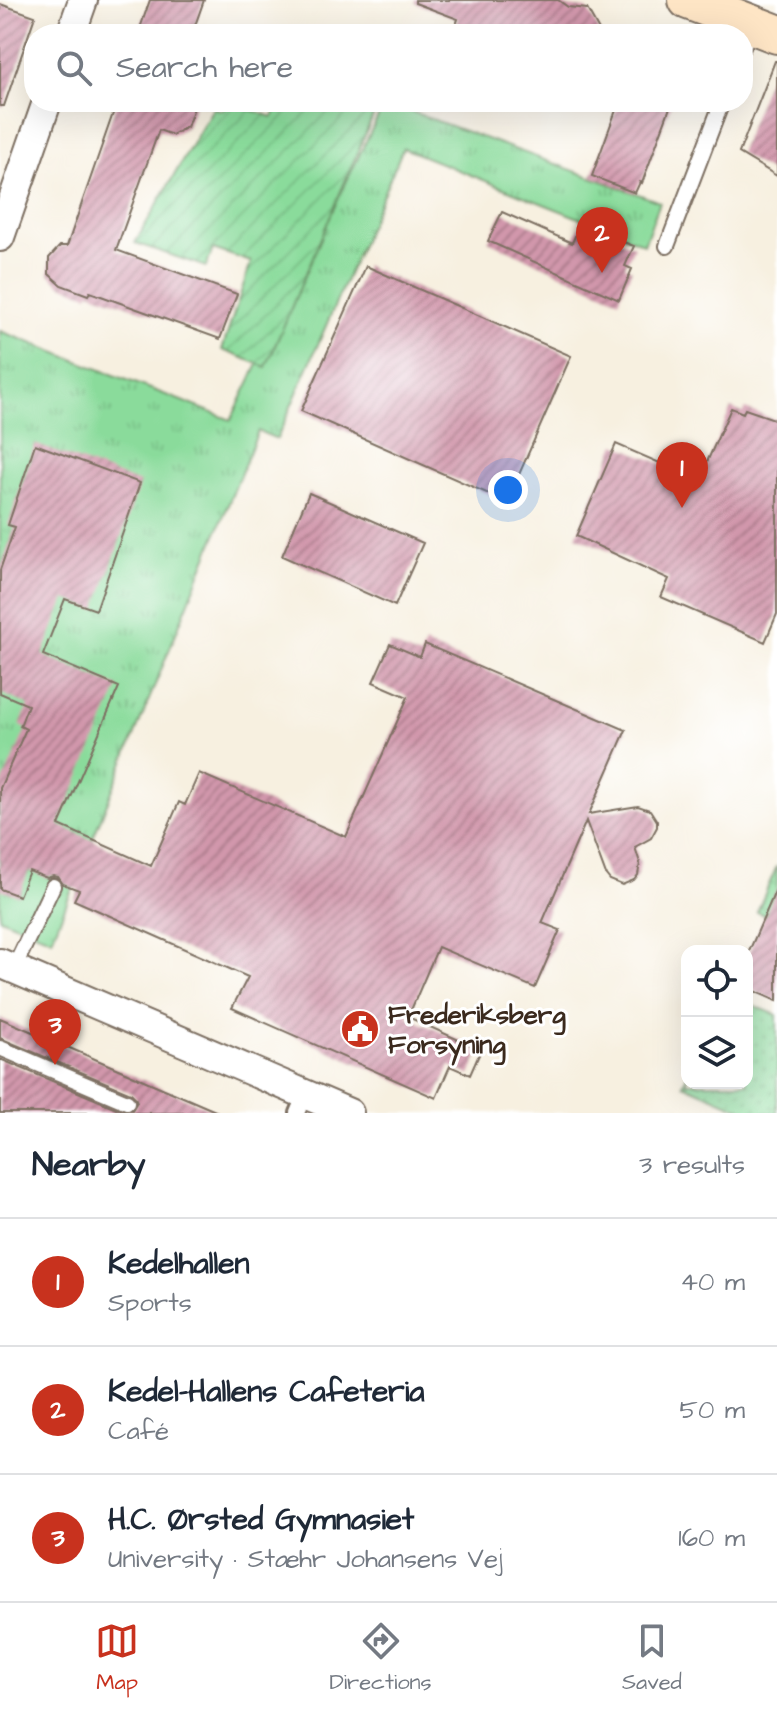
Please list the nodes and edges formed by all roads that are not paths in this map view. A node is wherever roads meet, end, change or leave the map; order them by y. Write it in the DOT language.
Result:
graph roads {
  1 [pos="83,0"];
  2 [pos="688,0"];
  3 [pos="75,24"];
  4 [pos="735,24"];
  5 [pos="44,112"];
  6 [pos="718,112"];
  7 [pos="0,237"];
  8 [pos="667,246"];
  9 [pos="53,886"];
  10 [pos="7,966"];
  11 [pos="0,1048"];
  12 [pos="127,1102"];
  13 [pos="301,1104"];
  14 [pos="349,1113"];
  1 -- 3 [label="street"];
  2 -- 4 [label="street"];
  5 -- 7 [label="street"];
  6 -- 8 [label="lane"];
  9 -- 10 [label="lane"];
  10 -- 13 [label="street"];
  11 -- 12 [label="lane"];
  13 -- 14 [label="street"];
}
